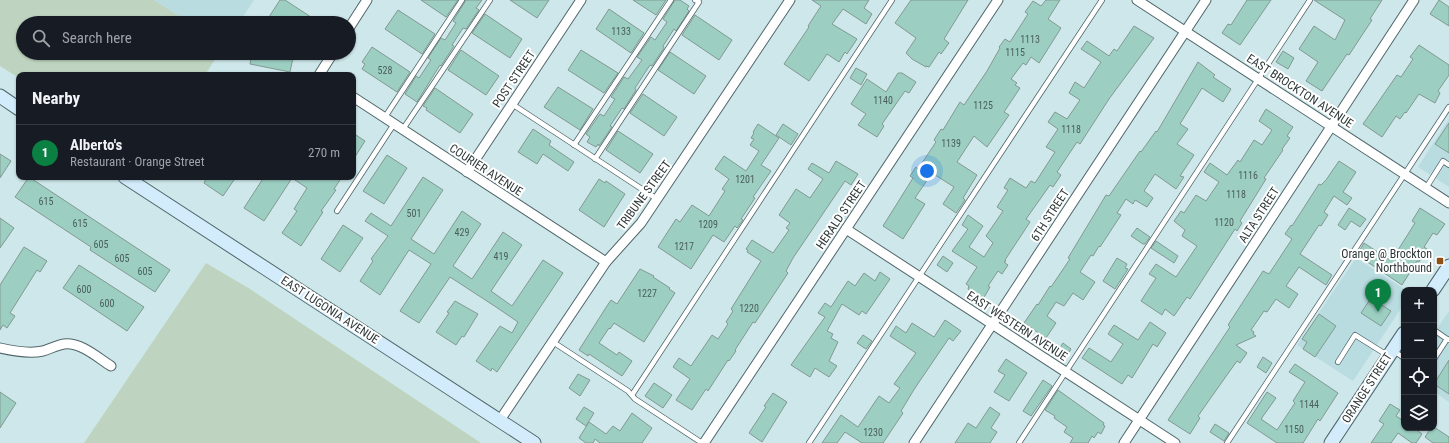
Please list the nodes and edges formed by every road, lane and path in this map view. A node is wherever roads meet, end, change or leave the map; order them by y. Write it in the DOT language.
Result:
graph roads {
  1 [pos="367,0"];
  2 [pos="462,0"];
  3 [pos="490,0"];
  4 [pos="581,0"];
  5 [pos="671,0"];
  6 [pos="695,0"];
  7 [pos="790,0"];
  8 [pos="892,0"];
  9 [pos="998,0"];
  10 [pos="1102,0"];
  11 [pos="1137,0"];
  12 [pos="1206,0"];
  13 [pos="1310,0"];
  14 [pos="1414,0"];
  15 [pos="356,17"];
  16 [pos="1186,32"];
  17 [pos="329,60"];
  18 [pos="321,72"];
  19 [pos="1259,79"];
  20 [pos="0,96"];
  21 [pos="356,99"];
  22 [pos="512,104"];
  23 [pos="16,106"];
  24 [pos="1449,107"];
  25 [pos="385,118"];
  26 [pos="394,124"];
  27 [pos="1332,126"];
  28 [pos="403,130"];
  29 [pos="574,145"];
  30 [pos="595,159"];
  31 [pos="1449,165"];
  32 [pos="467,172"];
  33 [pos="1404,174"];
  34 [pos="130,180"];
  35 [pos="1426,188"];
  36 [pos="657,199"];
  37 [pos="1449,203"];
  38 [pos="337,211"];
  39 [pos="846,229"];
  40 [pos="606,262"];
  41 [pos="1449,266"];
  42 [pos="919,276"];
  43 [pos="1435,287"];
  44 [pos="993,324"];
  45 [pos="1437,332"];
  46 [pos="1401,337"];
  47 [pos="1448,339"];
  48 [pos="552,342"];
  49 [pos="0,348"];
  50 [pos="1390,353"];
  51 [pos="1401,357"];
  52 [pos="1435,359"];
  53 [pos="1338,362"];
  54 [pos="111,366"];
  55 [pos="1066,372"];
  56 [pos="632,395"];
  57 [pos="500,420"];
  58 [pos="1139,420"];
  59 [pos="534,443"];
  60 [pos="703,443"];
  61 [pos="809,443"];
  62 [pos="914,443"];
  63 [pos="1019,443"];
  64 [pos="1124,443"];
  65 [pos="1175,443"];
  66 [pos="1227,443"];
  67 [pos="1331,443"];
  1 -- 15 [label="street"];
  2 -- 25 [label="lane"];
  3 -- 28 [label="lane"];
  4 -- 22 [label="street, POST STREET"];
  5 -- 29 [label="lane"];
  6 -- 30 [label="lane"];
  7 -- 36 [label="street, TRIBUNE STREET"];
  8 -- 56 [label="lane"];
  9 -- 39 [label="street, HERALD STREET"];
  10 -- 42 [label="lane"];
  11 -- 16 [label="street, EAST BROCKTON AVENUE"];
  12 -- 16 [label="street, 6TH STREET"];
  13 -- 19 [label="lane"];
  14 -- 27 [label="street, ALTA STREET"];
  16 -- 19 [label="street, EAST BROCKTON AVENUE"];
  16 -- 44 [label="street, 6TH STREET"];
  17 -- 18 [label="street"];
  19 -- 27 [label="street, EAST BROCKTON AVENUE"];
  19 -- 55 [label="lane"];
  20 -- 23 [label="main road"];
  21 -- 25 [label="street, COURIER AVENUE"];
  22 -- 29 [label="lane"];
  22 -- 32 [label="street, POST STREET"];
  24 -- 33 [label="lane"];
  25 -- 26 [label="street, COURIER AVENUE"];
  26 -- 28 [label="street, COURIER AVENUE"];
  26 -- 38 [label="lane"];
  27 -- 33 [label="street, EAST BROCKTON AVENUE"];
  27 -- 58 [label="street, ALTA STREET"];
  28 -- 32 [label="street, COURIER AVENUE"];
  29 -- 30 [label="lane"];
  30 -- 36 [label="lane"];
  31 -- 35 [label="lane"];
  32 -- 40 [label="street, COURIER AVENUE"];
  33 -- 35 [label="street, EAST BROCKTON AVENUE"];
  33 -- 66 [label="lane"];
  34 -- 57 [label="main road, EAST LUGONIA AVENUE"];
  35 -- 37 [label="street, EAST BROCKTON AVENUE"];
  36 -- 40 [label="street, TRIBUNE STREET"];
  39 -- 42 [label="street, EAST WESTERN AVENUE"];
  39 -- 60 [label="street, HERALD STREET"];
  40 -- 48 [label="street, TRIBUNE STREET"];
  41 -- 43 [label="main road"];
  42 -- 44 [label="street, EAST WESTERN AVENUE"];
  42 -- 61 [label="lane"];
  44 -- 55 [label="street, EAST WESTERN AVENUE"];
  44 -- 62 [label="street, 6TH STREET"];
  45 -- 47 [label="lane"];
  46 -- 50 [label="main road, ORANGE STREET"];
  47 -- 52 [label="lane"];
  48 -- 56 [label="lane"];
  48 -- 57 [label="street, TRIBUNE STREET"];
  49 -- 54 [label="street"];
  50 -- 51 [label="lane"];
  50 -- 53 [label="lane"];
  50 -- 67 [label="main road, ORANGE STREET"];
  55 -- 58 [label="street, EAST WESTERN AVENUE"];
  55 -- 63 [label="lane"];
  56 -- 60 [label="lane"];
  57 -- 59 [label="main road, EAST LUGONIA AVENUE"];
  58 -- 64 [label="street, ALTA STREET"];
  58 -- 65 [label="street, EAST WESTERN AVENUE"];
}
